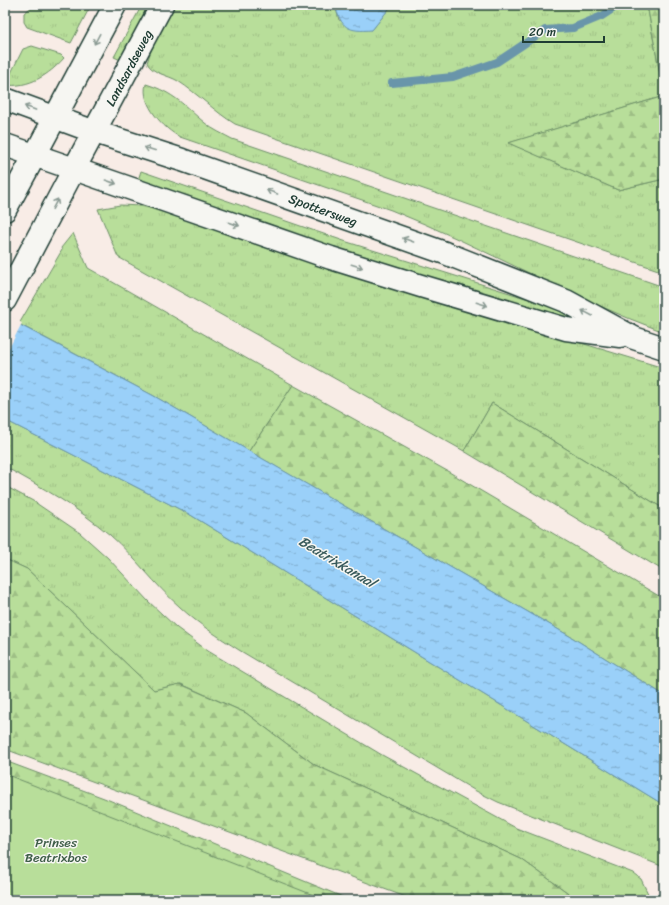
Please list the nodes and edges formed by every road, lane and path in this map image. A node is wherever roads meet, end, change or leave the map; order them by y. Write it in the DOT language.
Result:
graph roads {
  1 [pos="116,5"];
  2 [pos="162,5"];
  3 [pos="5,99"];
  4 [pos="55,117"];
  5 [pos="95,132"];
  6 [pos="5,145"];
  7 [pos="35,155"];
  8 [pos="74,169"];
  9 [pos="5,210"];
  10 [pos="5,300"];
  11 [pos="634,338"];
  12 [pos="664,348"];
  1 -- 4 [label="main road, one-way"];
  2 -- 5 [label="main road, Landsardseweg"];
  4 -- 3 [label="main road, Spottersweg, one-way"];
  4 -- 5 [label="main road, Spottersweg"];
  4 -- 7 [label="main road"];
  5 -- 8 [label="main road, Landsardseweg"];
  11 -- 5 [label="main road, Spottersweg, one-way"];
  6 -- 7 [label="main road, Spottersweg"];
  7 -- 8 [label="main road, Spottersweg"];
  7 -- 9 [label="main road"];
  10 -- 8 [label="main road, Landsardseweg, one-way"];
  8 -- 11 [label="main road, Spottersweg, one-way"];
  11 -- 12 [label="main road, Spottersweg"];
}
